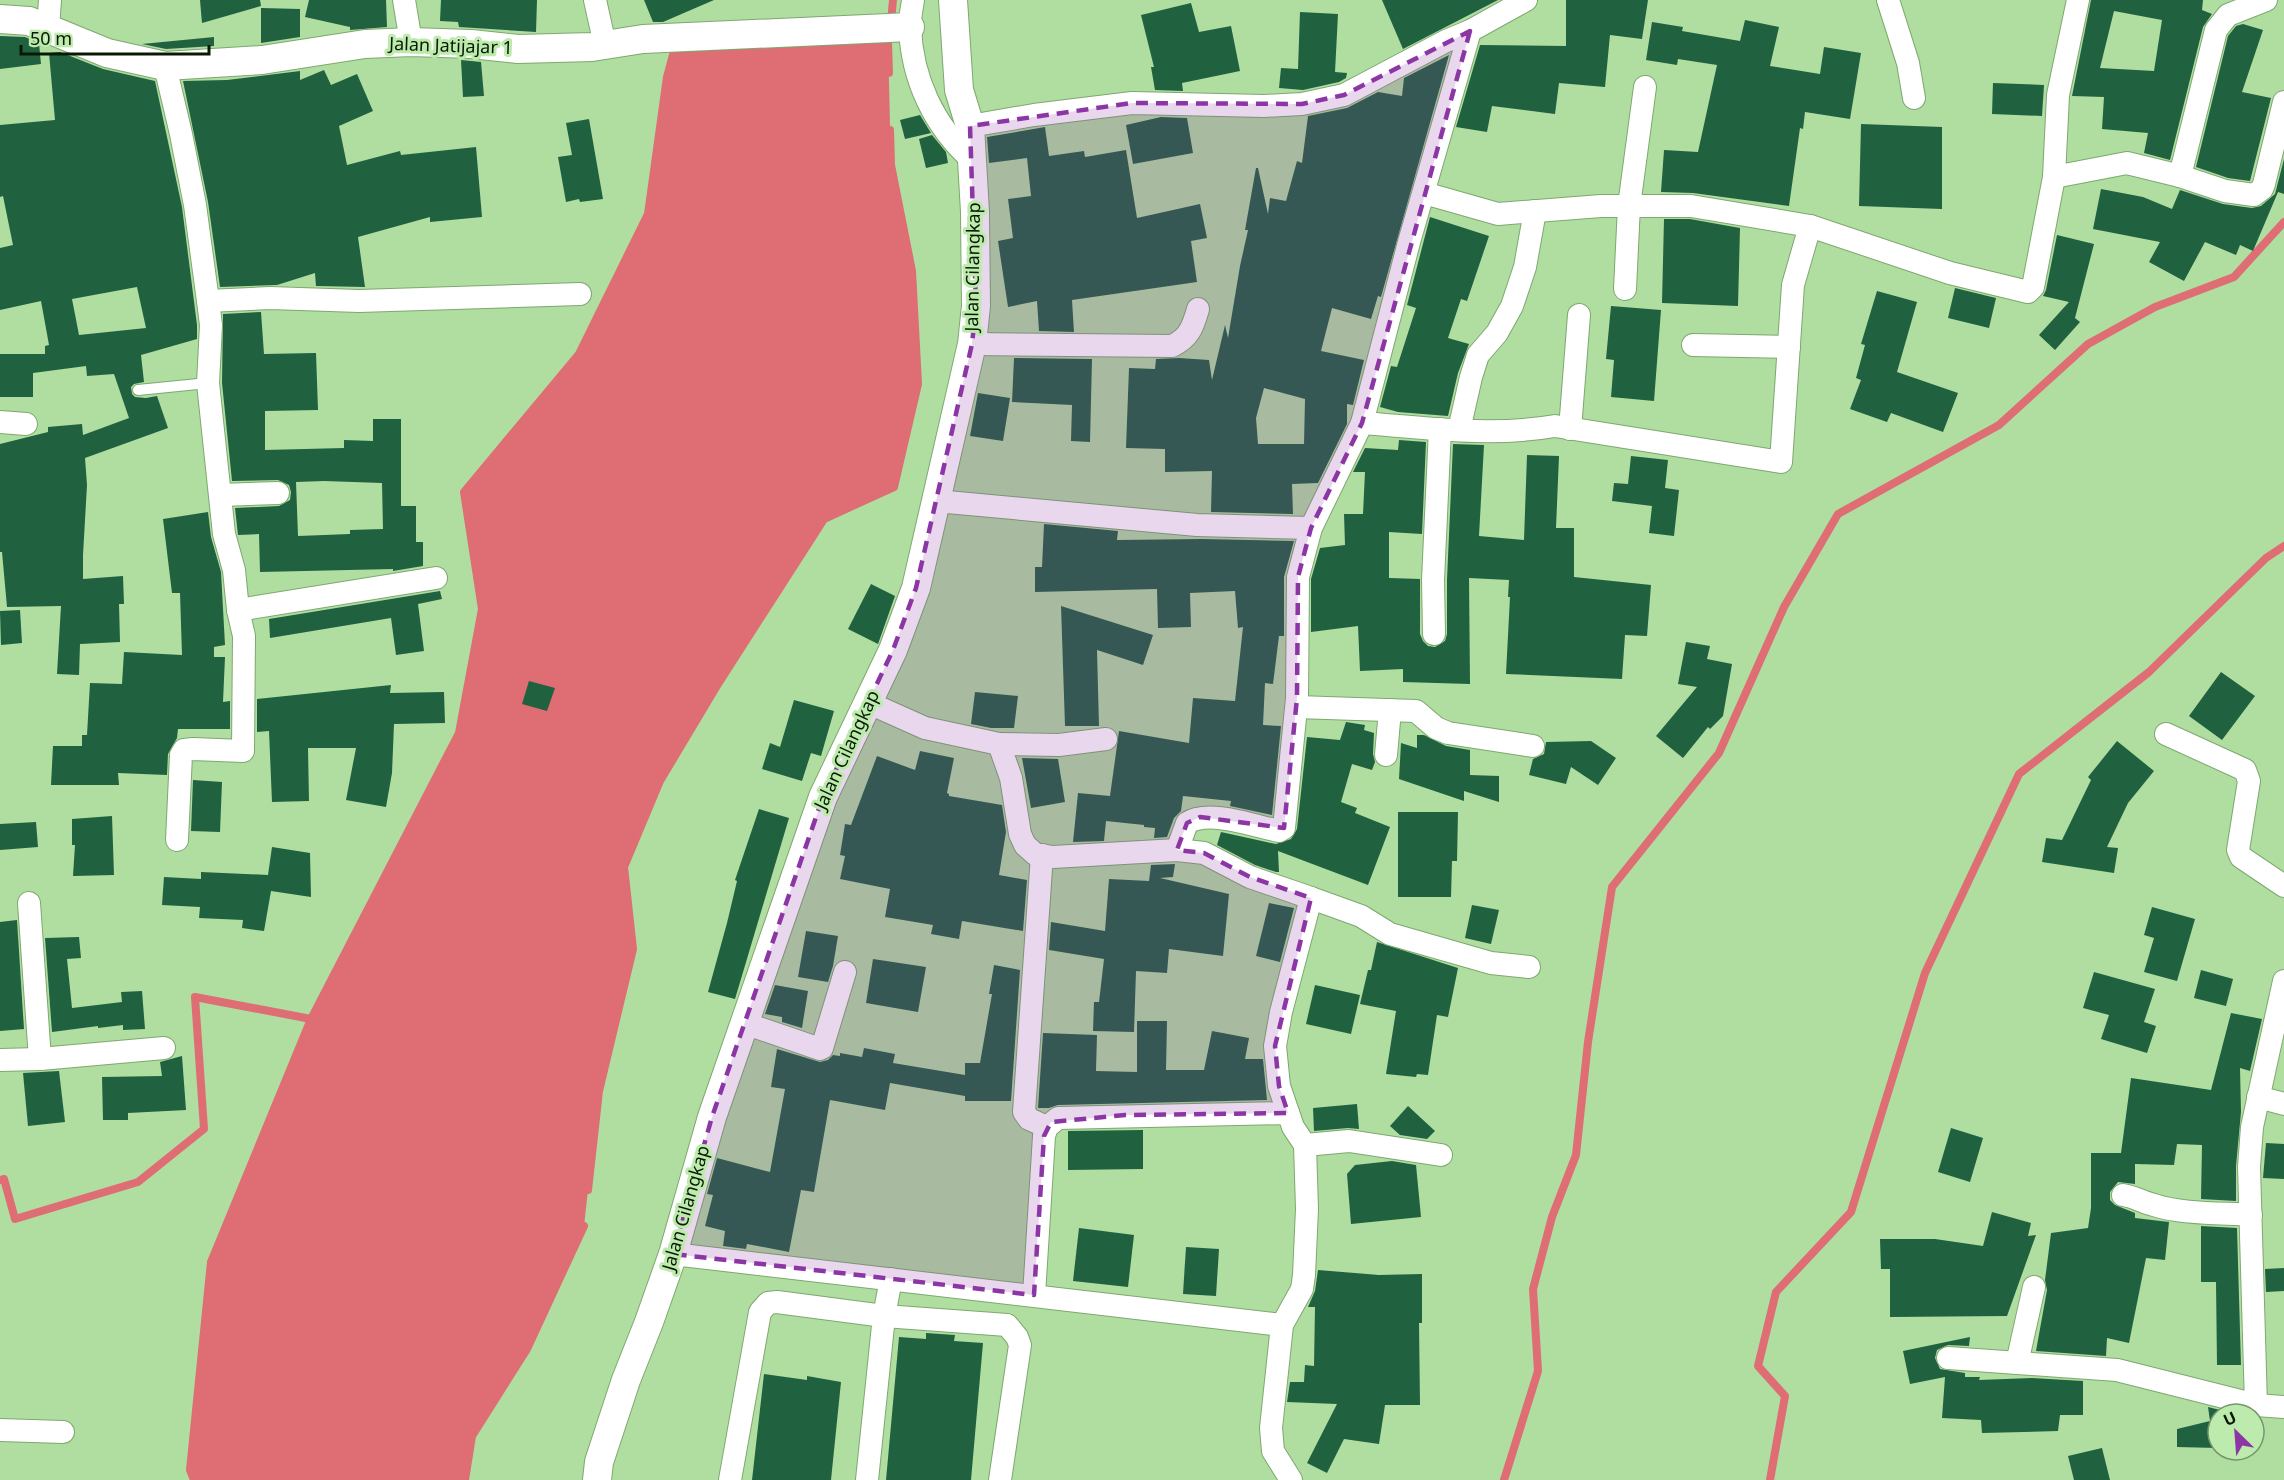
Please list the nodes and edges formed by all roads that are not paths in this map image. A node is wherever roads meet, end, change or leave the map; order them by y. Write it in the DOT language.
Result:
graph roads {
  1 [pos="50,0"];
  2 [pos="404,0"];
  3 [pos="594,0"];
  4 [pos="953,0"];
  5 [pos="1526,0"];
  6 [pos="1888,0"];
  7 [pos="2078,0"];
  8 [pos="2266,0"];
  9 [pos="0,19"];
  10 [pos="900,20"];
  11 [pos="48,28"];
  12 [pos="1470,31"];
  13 [pos="411,42"];
  14 [pos="605,45"];
  15 [pos="165,66"];
  16 [pos="1645,87"];
  17 [pos="1914,98"];
  18 [pos="2284,102"];
  19 [pos="970,126"];
  20 [pos="972,160"];
  21 [pos="2180,176"];
  22 [pos="2054,177"];
  23 [pos="1424,193"];
  24 [pos="1629,206"];
  25 [pos="1535,211"];
  26 [pos="1810,226"];
  27 [pos="1625,290"];
  28 [pos="580,294"];
  29 [pos="208,301"];
  30 [pos="1198,309"];
  31 [pos="1579,315"];
  32 [pos="972,344"];
  33 [pos="1693,345"];
  34 [pos="1789,347"];
  35 [pos="208,383"];
  36 [pos="138,390"];
  37 [pos="0,422"];
  38 [pos="1362,423"];
  39 [pos="26,424"];
  40 [pos="1570,429"];
  41 [pos="1450,430"];
  42 [pos="278,493"];
  43 [pos="220,495"];
  44 [pos="936,501"];
  45 [pos="1311,528"];
  46 [pos="436,578"];
  47 [pos="238,610"];
  48 [pos="1434,634"];
  49 [pos="869,703"];
  50 [pos="1297,707"];
  51 [pos="1390,710"];
  52 [pos="2166,734"];
  53 [pos="1106,739"];
  54 [pos="999,744"];
  55 [pos="1533,746"];
  56 [pos="1386,755"];
  57 [pos="177,840"];
  58 [pos="1177,850"];
  59 [pos="1042,855"];
  60 [pos="2284,886"];
  61 [pos="1311,898"];
  62 [pos="29,903"];
  63 [pos="1529,967"];
  64 [pos="844,972"];
  65 [pos="2284,981"];
  66 [pos="744,1023"];
  67 [pos="164,1048"];
  68 [pos="40,1059"];
  69 [pos="0,1060"];
  70 [pos="2258,1097"];
  71 [pos="2284,1104"];
  72 [pos="1288,1113"];
  73 [pos="1047,1126"];
  74 [pos="1305,1145"];
  75 [pos="1441,1155"];
  76 [pos="2123,1195"];
  77 [pos="2251,1215"];
  78 [pos="673,1254"];
  79 [pos="891,1279"];
  80 [pos="2034,1287"];
  81 [pos="1035,1295"];
  82 [pos="884,1316"];
  83 [pos="1282,1325"];
  84 [pos="1948,1358"];
  85 [pos="2017,1363"];
  86 [pos="2244,1402"];
  87 [pos="2256,1402"];
  88 [pos="2266,1406"];
  89 [pos="2284,1407"];
  90 [pos="0,1430"];
  91 [pos="63,1432"];
  92 [pos="597,1480"];
  93 [pos="730,1480"];
  94 [pos="867,1480"];
  95 [pos="1000,1480"];
  96 [pos="1291,1480"];
  1 -- 11 [label="street"];
  2 -- 13 [label="street"];
  3 -- 14 [label="street"];
  4 -- 19 [label="street, Jalan Cilangkap"];
  5 -- 12 [label="street"];
  6 -- 17 [label="street"];
  7 -- 22 [label="street"];
  8 -- 21 [label="street"];
  9 -- 11 [label="street, Jalan Jatijajar 1"];
  10 -- 14 [label="street, Jalan Jatijajar 1"];
  10 -- 20 [label="street"];
  11 -- 15 [label="street, Jalan Jatijajar 1"];
  12 -- 19 [label="street"];
  12 -- 23 [label="street"];
  13 -- 14 [label="street, Jalan Jatijajar 1"];
  13 -- 15 [label="street, Jalan Jatijajar 1"];
  15 -- 29 [label="street"];
  16 -- 24 [label="street"];
  18 -- 21 [label="street"];
  19 -- 20 [label="street, Jalan Cilangkap"];
  20 -- 32 [label="street, Jalan Cilangkap"];
  21 -- 22 [label="street"];
  22 -- 26 [label="street"];
  23 -- 25 [label="street"];
  23 -- 38 [label="street"];
  24 -- 25 [label="street"];
  24 -- 26 [label="street"];
  24 -- 27 [label="street"];
  25 -- 41 [label="street"];
  26 -- 34 [label="street"];
  28 -- 29 [label="street"];
  29 -- 35 [label="street"];
  30 -- 32 [label="street"];
  31 -- 40 [label="street"];
  32 -- 44 [label="street, Jalan Cilangkap"];
  33 -- 34 [label="street"];
  34 -- 40 [label="street"];
  35 -- 36 [label="lane"];
  35 -- 43 [label="street"];
  37 -- 39 [label="street"];
  38 -- 41 [label="street"];
  38 -- 45 [label="street"];
  40 -- 41 [label="street"];
  41 -- 48 [label="street"];
  42 -- 43 [label="street"];
  43 -- 47 [label="street"];
  44 -- 45 [label="street"];
  44 -- 49 [label="street, Jalan Cilangkap"];
  45 -- 50 [label="street"];
  46 -- 47 [label="street"];
  47 -- 57 [label="street"];
  49 -- 54 [label="street"];
  49 -- 66 [label="street, Jalan Cilangkap"];
  50 -- 51 [label="street"];
  50 -- 58 [label="street"];
  51 -- 55 [label="street"];
  51 -- 56 [label="street"];
  52 -- 60 [label="street"];
  53 -- 54 [label="street"];
  54 -- 59 [label="street"];
  58 -- 59 [label="street"];
  58 -- 61 [label="street"];
  59 -- 73 [label="street"];
  61 -- 63 [label="street"];
  61 -- 72 [label="street"];
  62 -- 68 [label="street"];
  64 -- 66 [label="street"];
  65 -- 70 [label="street"];
  66 -- 78 [label="street, Jalan Cilangkap"];
  67 -- 68 [label="street"];
  68 -- 69 [label="street"];
  70 -- 71 [label="street"];
  70 -- 77 [label="street"];
  72 -- 73 [label="street"];
  72 -- 74 [label="street"];
  73 -- 81 [label="street"];
  74 -- 75 [label="street"];
  74 -- 83 [label="street"];
  76 -- 77 [label="street"];
  77 -- 87 [label="street"];
  78 -- 79 [label="street"];
  78 -- 92 [label="street, Jalan Cilangkap"];
  79 -- 81 [label="street"];
  79 -- 82 [label="street"];
  80 -- 85 [label="street"];
  81 -- 83 [label="street"];
  82 -- 93 [label="street"];
  82 -- 94 [label="street"];
  82 -- 95 [label="street"];
  83 -- 96 [label="street"];
  84 -- 85 [label="street"];
  85 -- 86 [label="street"];
  88 -- 89 [label="street"];
  90 -- 91 [label="street"];
}
